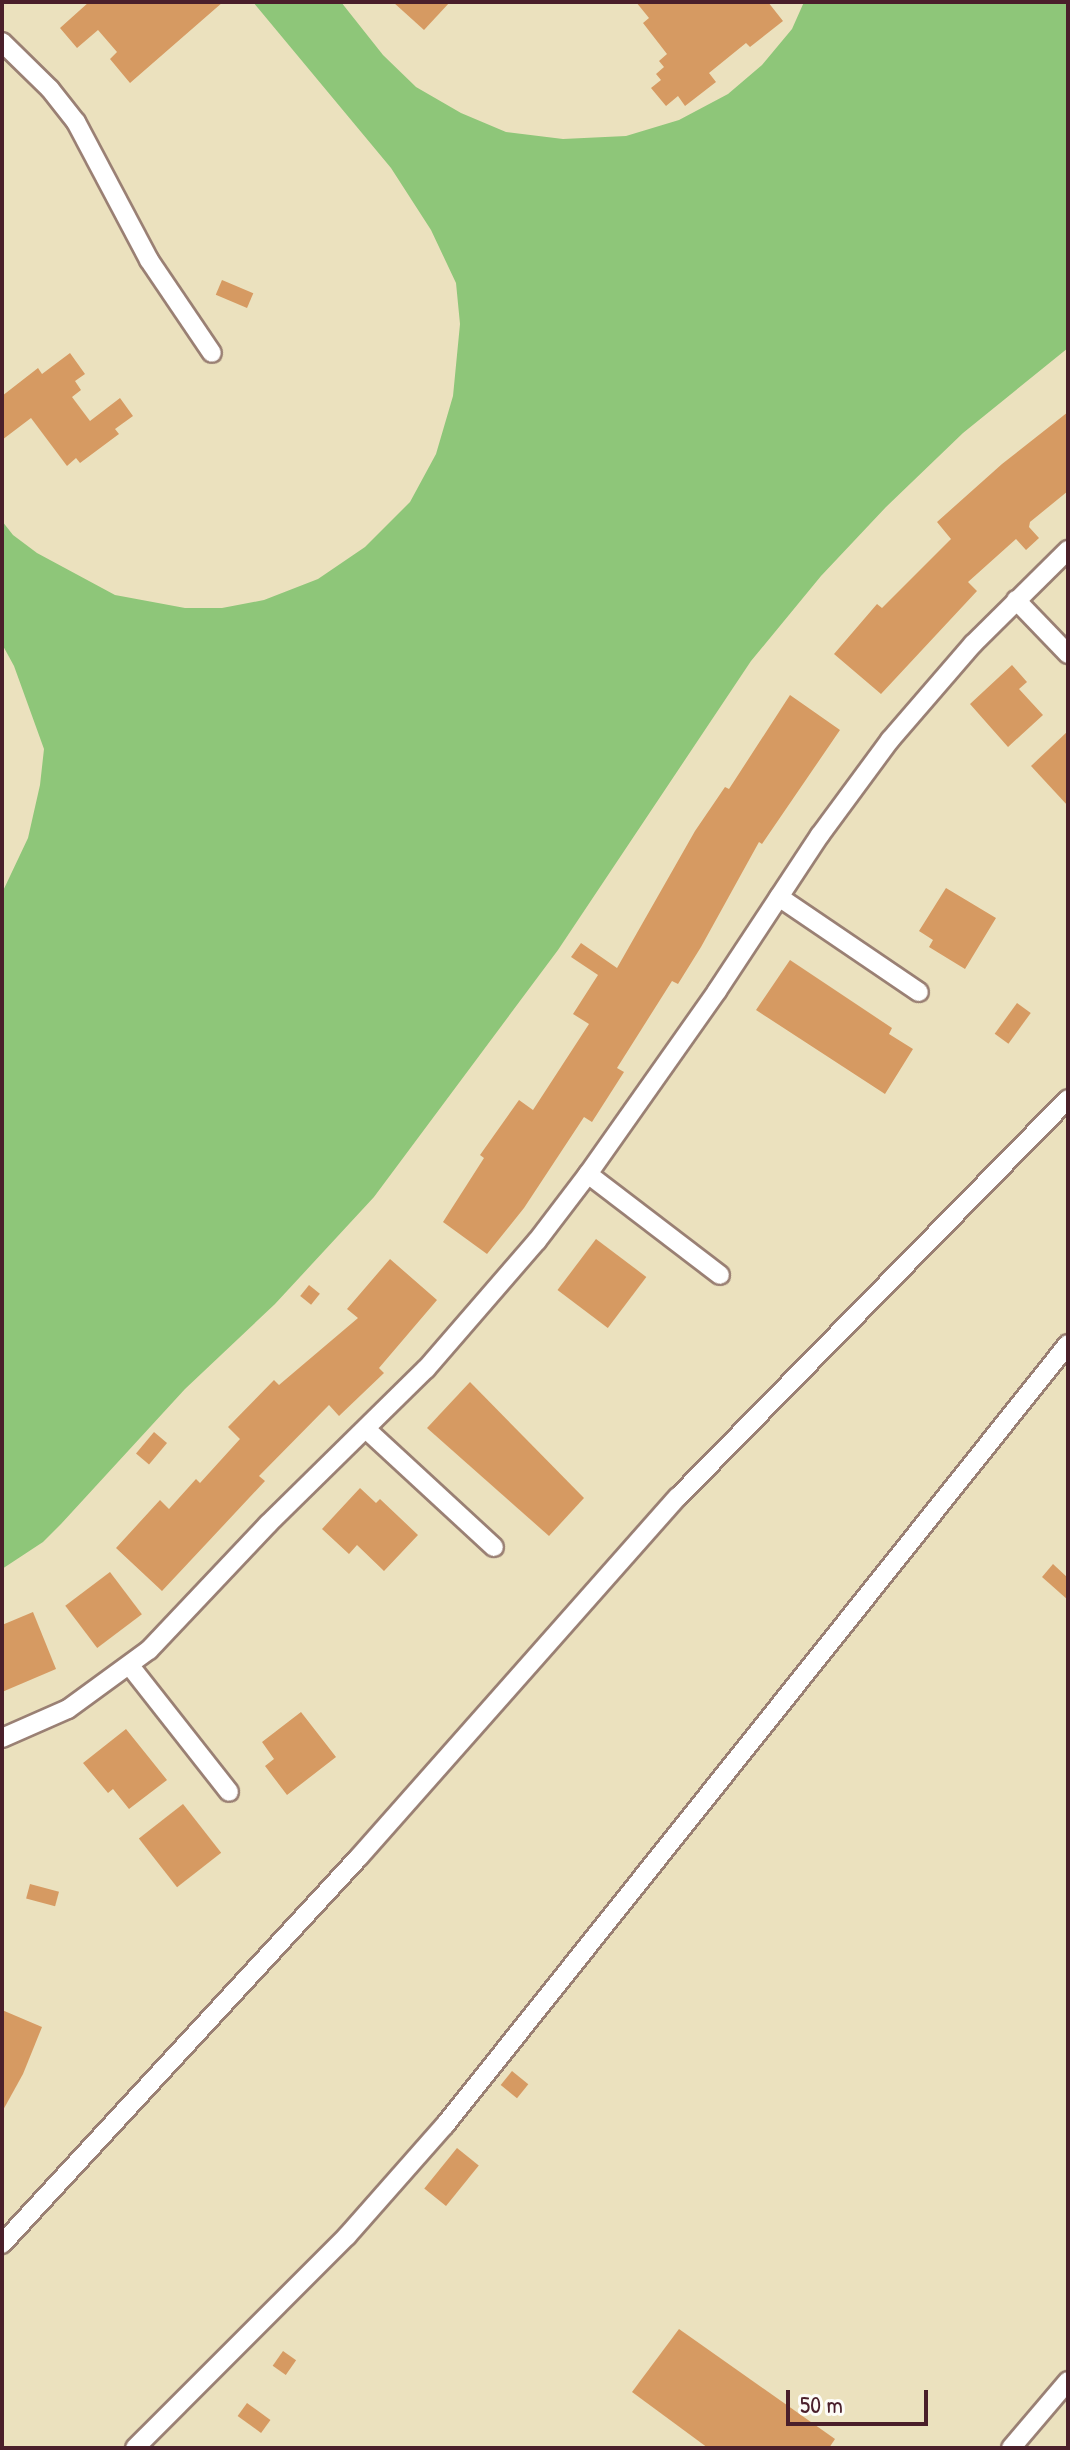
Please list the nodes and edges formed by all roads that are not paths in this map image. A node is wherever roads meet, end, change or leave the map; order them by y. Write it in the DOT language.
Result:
graph roads {
  1 [pos="2,42"];
  2 [pos="212,353"];
  3 [pos="1068,550"];
  4 [pos="1016,600"];
  5 [pos="1068,654"];
  6 [pos="779,897"];
  7 [pos="919,992"];
  8 [pos="1068,1099"];
  9 [pos="588,1174"];
  10 [pos="720,1275"];
  11 [pos="1068,1344"];
  12 [pos="366,1429"];
  13 [pos="494,1547"];
  14 [pos="130,1666"];
  15 [pos="2,1738"];
  16 [pos="229,1792"];
  17 [pos="2,2244"];
  18 [pos="1068,2381"];
  19 [pos="135,2448"];
  20 [pos="1011,2448"];
  1 -- 2 [label="street"];
  3 -- 4 [label="street"];
  4 -- 5 [label="street"];
  4 -- 6 [label="street"];
  6 -- 7 [label="street"];
  6 -- 9 [label="street"];
  8 -- 17 [label="street"];
  9 -- 10 [label="street"];
  9 -- 12 [label="street"];
  11 -- 19 [label="street"];
  12 -- 13 [label="street"];
  12 -- 14 [label="street"];
  14 -- 15 [label="street"];
  14 -- 16 [label="street"];
  18 -- 20 [label="street"];
}
